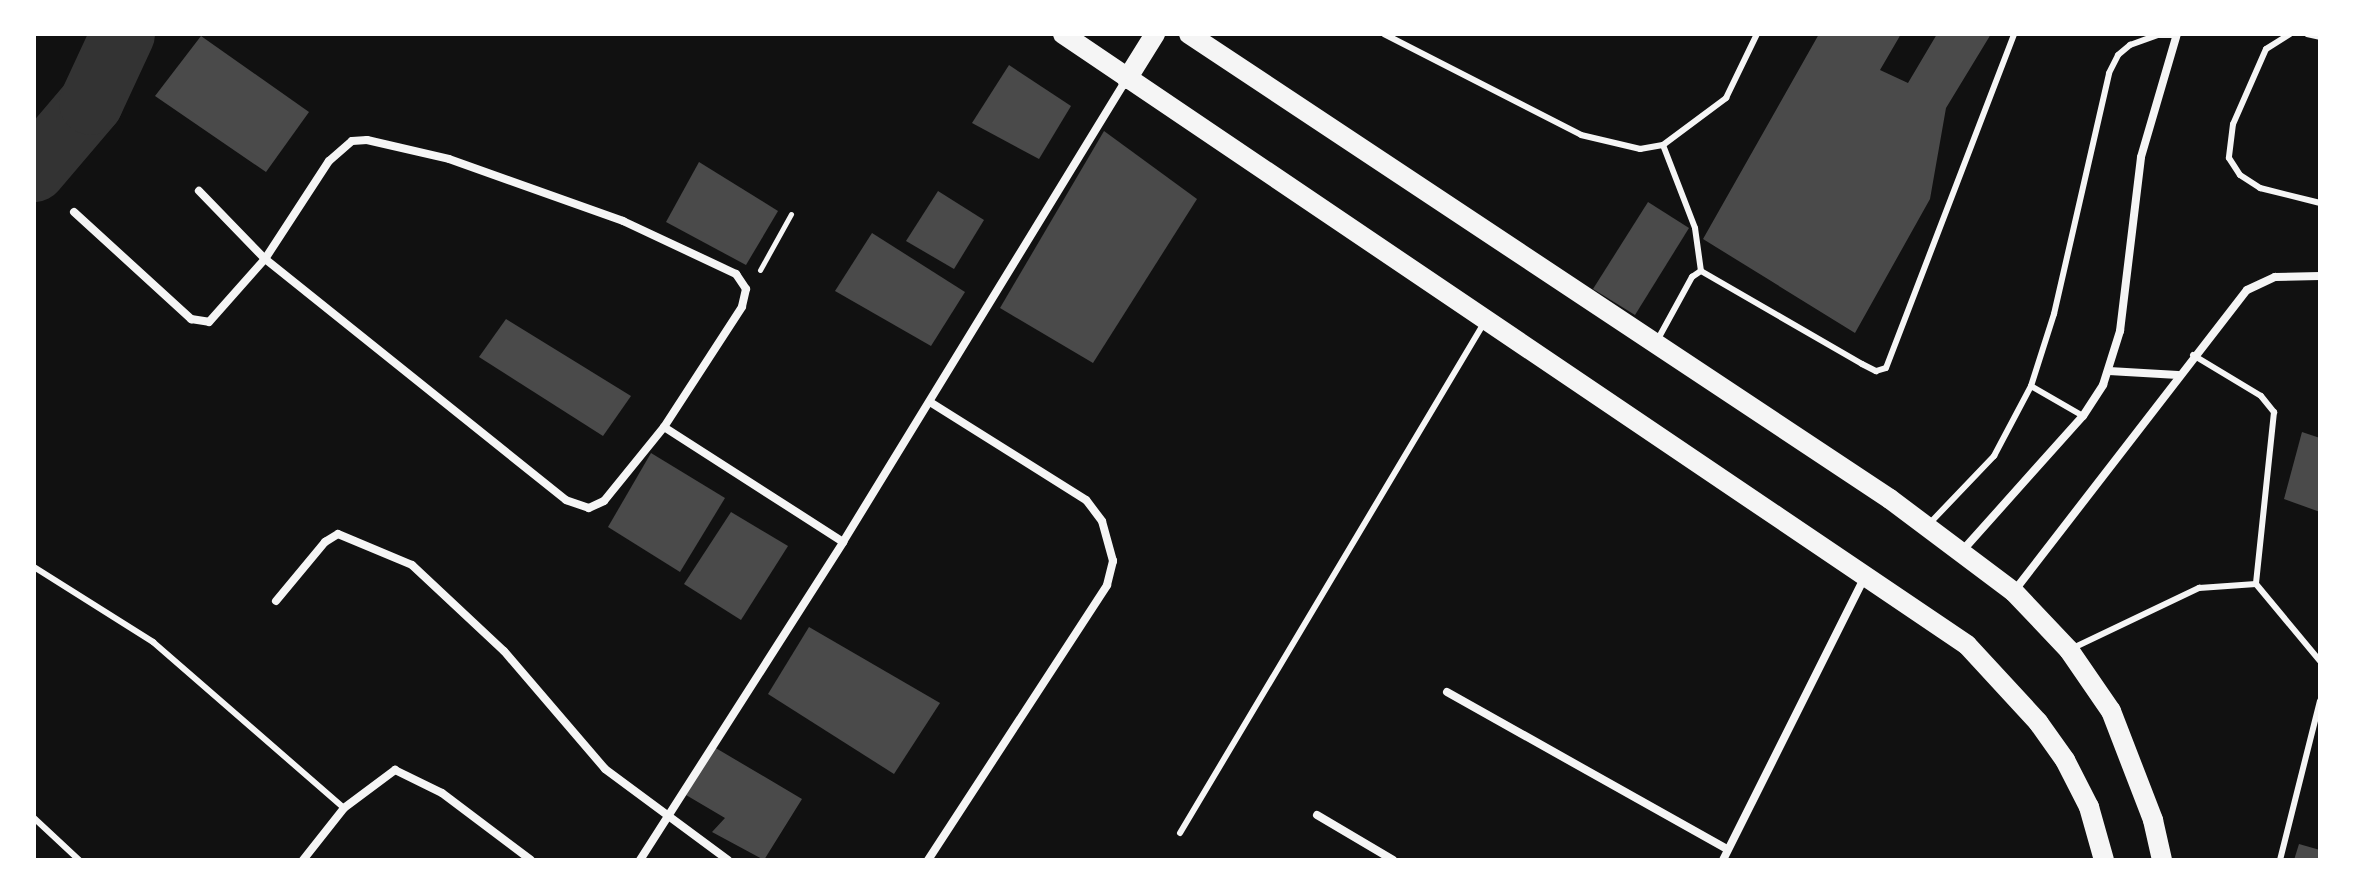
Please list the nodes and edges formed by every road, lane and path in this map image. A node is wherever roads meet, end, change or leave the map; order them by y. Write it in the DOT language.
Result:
graph roads {
  1 [pos="1063,34"];
  2 [pos="1155,34"];
  3 [pos="1189,34"];
  4 [pos="1384,34"];
  5 [pos="1757,34"];
  6 [pos="2014,34"];
  7 [pos="2290,34"];
  8 [pos="2307,34"];
  9 [pos="2177,35"];
  10 [pos="2320,37"];
  11 [pos="1127,79"];
  12 [pos="1663,145"];
  13 [pos="199,191"];
  14 [pos="2320,203"];
  15 [pos="74,212"];
  16 [pos="791,214"];
  17 [pos="265,259"];
  18 [pos="1701,271"];
  19 [pos="2320,276"];
  20 [pos="744,299"];
  21 [pos="1486,320"];
  22 [pos="1656,343"];
  23 [pos="2193,355"];
  24 [pos="2109,371"];
  25 [pos="2178,375"];
  26 [pos="2031,386"];
  27 [pos="930,402"];
  28 [pos="2083,416"];
  29 [pos="664,427"];
  30 [pos="1928,525"];
  31 [pos="843,542"];
  32 [pos="1963,550"];
  33 [pos="34,567"];
  34 [pos="1868,573"];
  35 [pos="2256,584"];
  36 [pos="2014,592"];
  37 [pos="276,601"];
  38 [pos="2069,650"];
  39 [pos="2320,661"];
  40 [pos="1447,692"];
  41 [pos="2320,701"];
  42 [pos="344,808"];
  43 [pos="669,815"];
  44 [pos="1317,815"];
  45 [pos="34,818"];
  46 [pos="1180,833"];
  47 [pos="1727,849"];
  48 [pos="79,860"];
  49 [pos="303,860"];
  50 [pos="531,860"];
  51 [pos="640,860"];
  52 [pos="728,860"];
  53 [pos="928,860"];
  54 [pos="1393,860"];
  55 [pos="1723,860"];
  56 [pos="2104,860"];
  57 [pos="2162,860"];
  58 [pos="2280,860"];
  1 -- 11 [label="main road"];
  2 -- 11 [label="main road"];
  3 -- 22 [label="main road"];
  4 -- 12 [label="lane"];
  5 -- 12 [label="lane"];
  6 -- 18 [label="lane"];
  7 -- 14 [label="lane"];
  8 -- 10 [label="lane"];
  9 -- 24 [label="street"];
  9 -- 26 [label="lane"];
  11 -- 21 [label="main road"];
  11 -- 27 [label="street"];
  12 -- 18 [label="lane"];
  13 -- 17 [label="street"];
  15 -- 17 [label="street"];
  16 -- 20 [label="path"];
  17 -- 20 [label="street"];
  17 -- 29 [label="street"];
  18 -- 22 [label="lane"];
  19 -- 23 [label="street"];
  20 -- 29 [label="street"];
  21 -- 34 [label="main road"];
  21 -- 46 [label="lane"];
  22 -- 30 [label="main road"];
  23 -- 25 [label="street"];
  23 -- 35 [label="lane"];
  24 -- 25 [label="street"];
  24 -- 28 [label="street"];
  25 -- 36 [label="street"];
  26 -- 28 [label="lane"];
  26 -- 30 [label="lane"];
  27 -- 31 [label="street"];
  27 -- 53 [label="street"];
  28 -- 32 [label="street"];
  29 -- 31 [label="street"];
  30 -- 32 [label="main road"];
  31 -- 43 [label="street"];
  32 -- 36 [label="main road"];
  33 -- 42 [label="lane"];
  34 -- 47 [label="street"];
  34 -- 56 [label="main road"];
  35 -- 38 [label="lane"];
  35 -- 39 [label="lane"];
  36 -- 38 [label="main road"];
  37 -- 43 [label="street"];
  38 -- 57 [label="main road"];
  40 -- 47 [label="street"];
  41 -- 58 [label="lane"];
  42 -- 49 [label="street"];
  42 -- 50 [label="street"];
  43 -- 51 [label="street"];
  43 -- 52 [label="street"];
  44 -- 54 [label="street"];
  45 -- 48 [label="lane"];
  47 -- 55 [label="street"];
}
